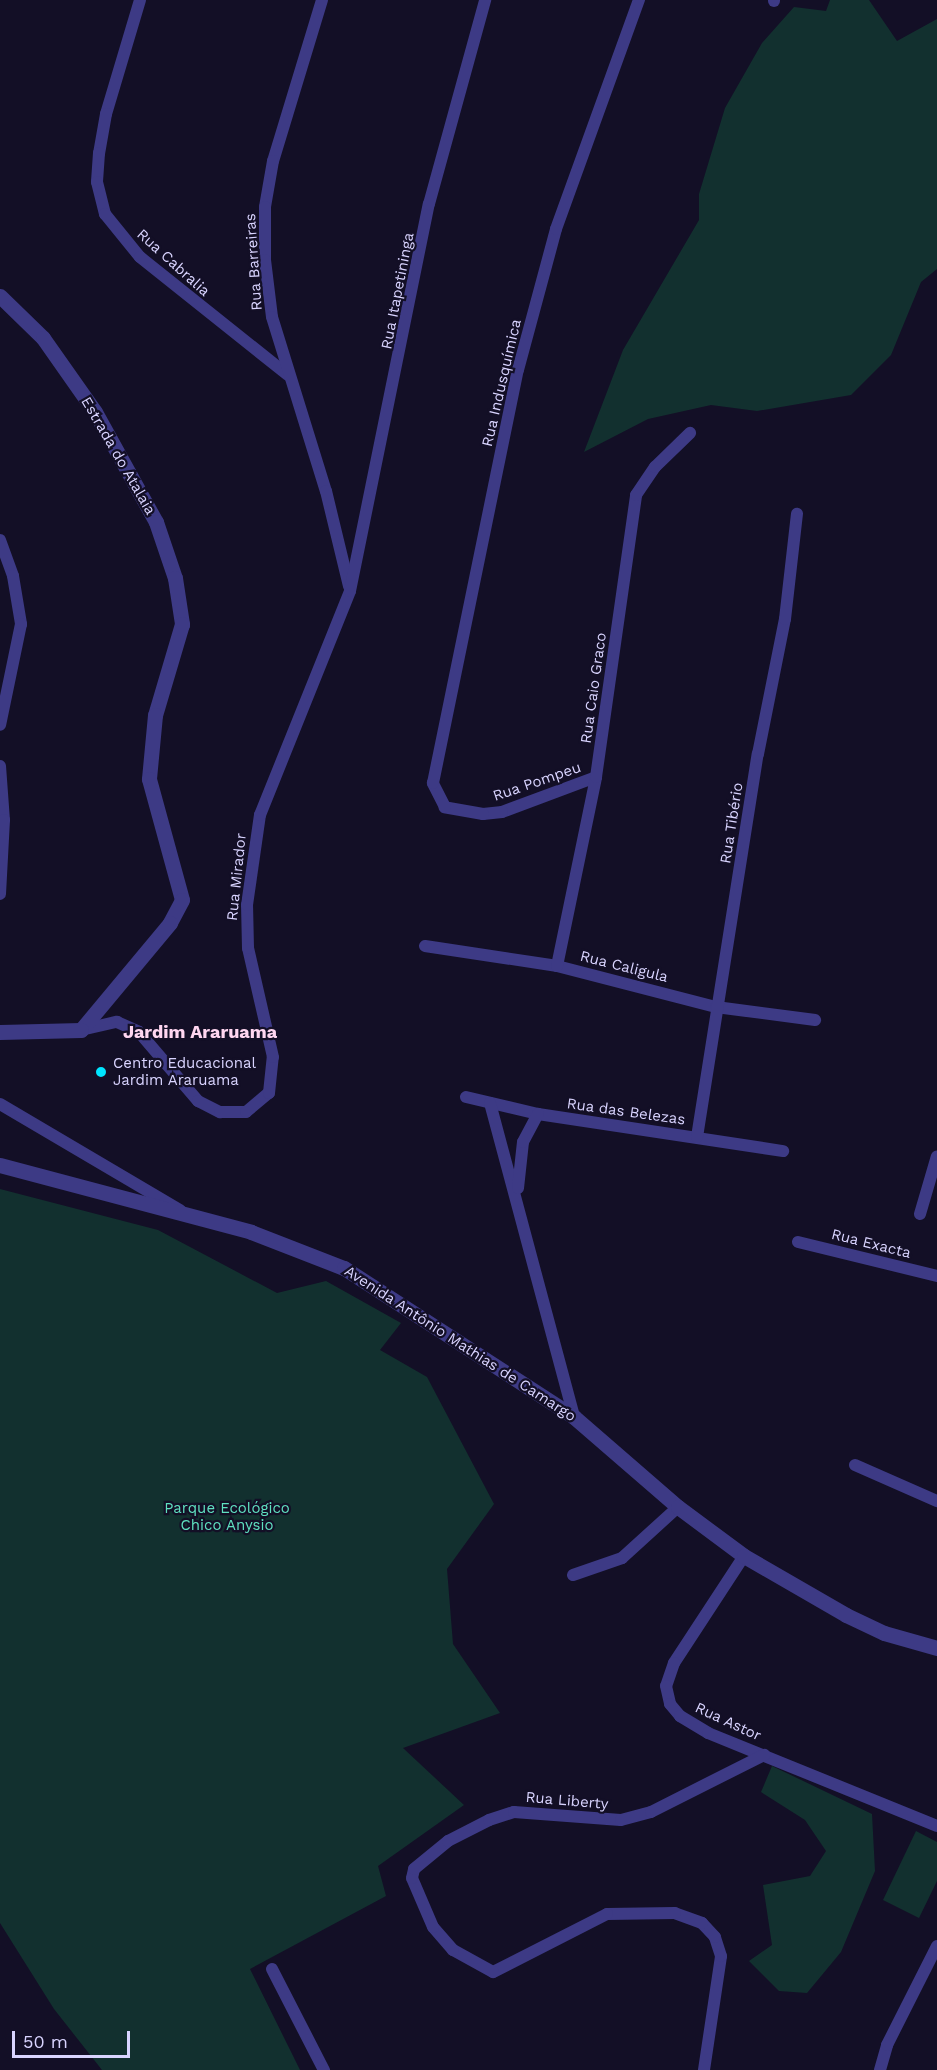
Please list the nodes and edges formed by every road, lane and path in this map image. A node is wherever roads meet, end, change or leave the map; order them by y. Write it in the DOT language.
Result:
graph roads {
  1 [pos="140,0"];
  2 [pos="322,0"];
  3 [pos="485,0"];
  4 [pos="639,0"];
  5 [pos="4,300"];
  6 [pos="288,375"];
  7 [pos="690,433"];
  8 [pos="797,514"];
  9 [pos="0,540"];
  10 [pos="350,591"];
  11 [pos="0,725"];
  12 [pos="0,766"];
  13 [pos="596,777"];
  14 [pos="433,783"];
  15 [pos="0,894"];
  16 [pos="425,946"];
  17 [pos="557,966"];
  18 [pos="716,1007"];
  19 [pos="815,1020"];
  20 [pos="81,1030"];
  21 [pos="0,1032"];
  22 [pos="466,1097"];
  23 [pos="490,1103"];
  24 [pos="0,1104"];
  25 [pos="538,1114"];
  26 [pos="697,1137"];
  27 [pos="783,1151"];
  28 [pos="937,1156"];
  29 [pos="0,1165"];
  30 [pos="517,1192"];
  31 [pos="921,1214"];
  32 [pos="186,1215"];
  33 [pos="798,1242"];
  34 [pos="937,1276"];
  35 [pos="574,1417"];
  36 [pos="855,1465"];
  37 [pos="937,1501"];
  38 [pos="678,1507"];
  39 [pos="744,1556"];
  40 [pos="573,1575"];
  41 [pos="937,1648"];
  42 [pos="764,1755"];
  43 [pos="937,1826"];
  44 [pos="936,1950"];
  45 [pos="272,1969"];
  46 [pos="324,2070"];
  47 [pos="704,2070"];
  48 [pos="880,2070"];
  1 -- 6 [label="street, Rua Cabralia"];
  2 -- 6 [label="street, Rua Barreiras"];
  3 -- 10 [label="street, Rua Itapetininga"];
  4 -- 14 [label="street, Rua Indusquímica"];
  5 -- 20 [label="street, Estrada do Atalaia"];
  6 -- 10 [label="street, Rua Barreiras"];
  7 -- 13 [label="street, Rua Caio Graco"];
  8 -- 18 [label="street, Rua Tibério"];
  9 -- 11 [label="street"];
  10 -- 20 [label="street, Rua Mirador"];
  12 -- 15 [label="street"];
  13 -- 14 [label="street, Rua Pompeu"];
  13 -- 17 [label="street, Rua Caio Graco"];
  16 -- 17 [label="street, Rua Caligula"];
  17 -- 18 [label="street, Rua Caligula"];
  18 -- 19 [label="street, Rua Caligula"];
  18 -- 26 [label="street, Rua Tibério"];
  20 -- 21 [label="street"];
  22 -- 23 [label="street, Rua das Belezas"];
  23 -- 25 [label="street, Rua das Belezas"];
  23 -- 30 [label="street"];
  24 -- 32 [label="street"];
  25 -- 26 [label="street, Rua das Belezas"];
  25 -- 30 [label="street"];
  26 -- 27 [label="street, Rua das Belezas"];
  28 -- 31 [label="street"];
  29 -- 32 [label="street, Avenida Antônio Mathias de Camargo"];
  30 -- 35 [label="street"];
  32 -- 35 [label="street, Avenida Antônio Mathias de Camargo"];
  33 -- 34 [label="street, Rua Exacta"];
  35 -- 38 [label="street, Avenida Antônio Mathias de Camargo"];
  36 -- 37 [label="street"];
  38 -- 39 [label="street, Avenida Antônio Mathias de Camargo"];
  38 -- 40 [label="street"];
  39 -- 41 [label="street, Avenida Antônio Mathias de Camargo"];
  39 -- 42 [label="street, Rua Astor"];
  42 -- 43 [label="street, Rua Astor"];
  42 -- 47 [label="street, Rua Liberty"];
  44 -- 48 [label="street"];
  45 -- 46 [label="street"];
}
